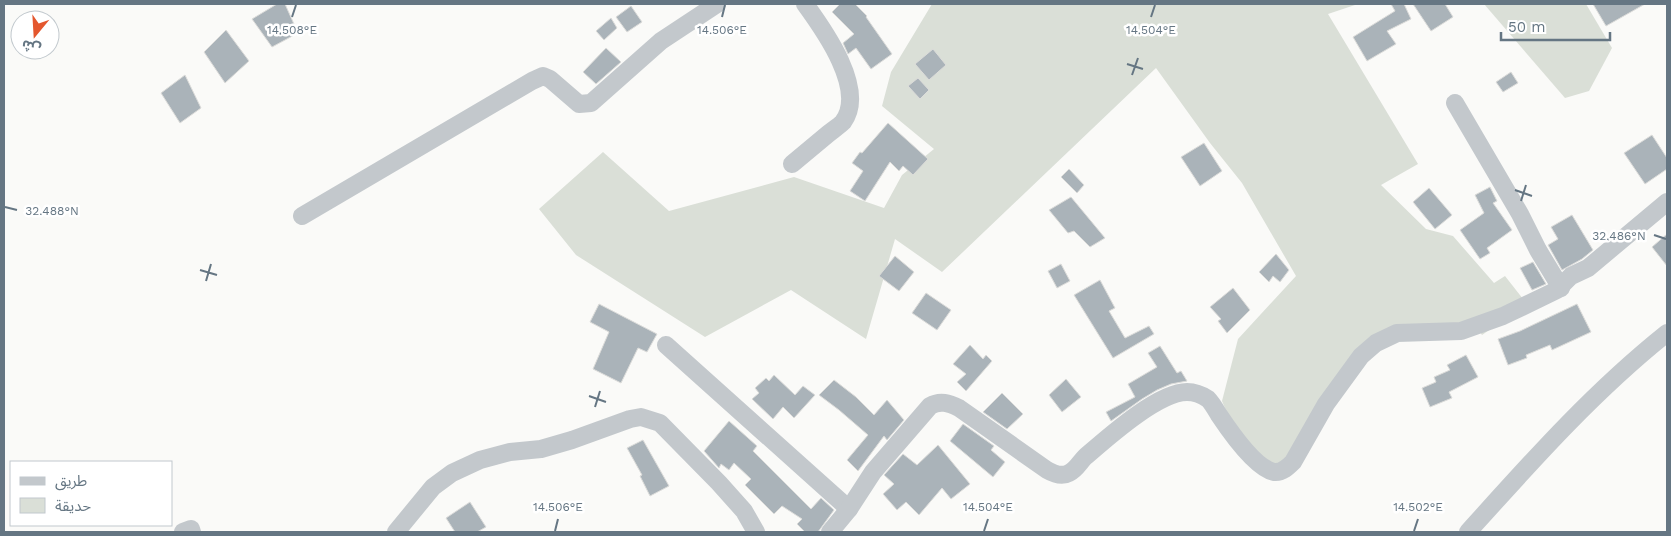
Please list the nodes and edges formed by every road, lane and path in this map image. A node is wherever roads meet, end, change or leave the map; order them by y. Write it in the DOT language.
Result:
graph roads {
  1 [pos="716,4"];
  2 [pos="805,4"];
  3 [pos="1455,103"];
  4 [pos="792,164"];
  5 [pos="1667,202"];
  6 [pos="302,216"];
  7 [pos="1561,288"];
  8 [pos="1667,334"];
  9 [pos="666,345"];
  10 [pos="849,509"];
  11 [pos="402,529"];
  12 [pos="183,532"];
  13 [pos="192,532"];
  14 [pos="756,532"];
  15 [pos="830,532"];
  16 [pos="1468,532"];
  1 -- 6 [label="street"];
  2 -- 4 [label="street"];
  3 -- 7 [label="street"];
  5 -- 7 [label="street"];
  7 -- 10 [label="street"];
  8 -- 16 [label="street"];
  9 -- 10 [label="street"];
  10 -- 15 [label="street"];
  11 -- 14 [label="street"];
  12 -- 13 [label="street"];
}
